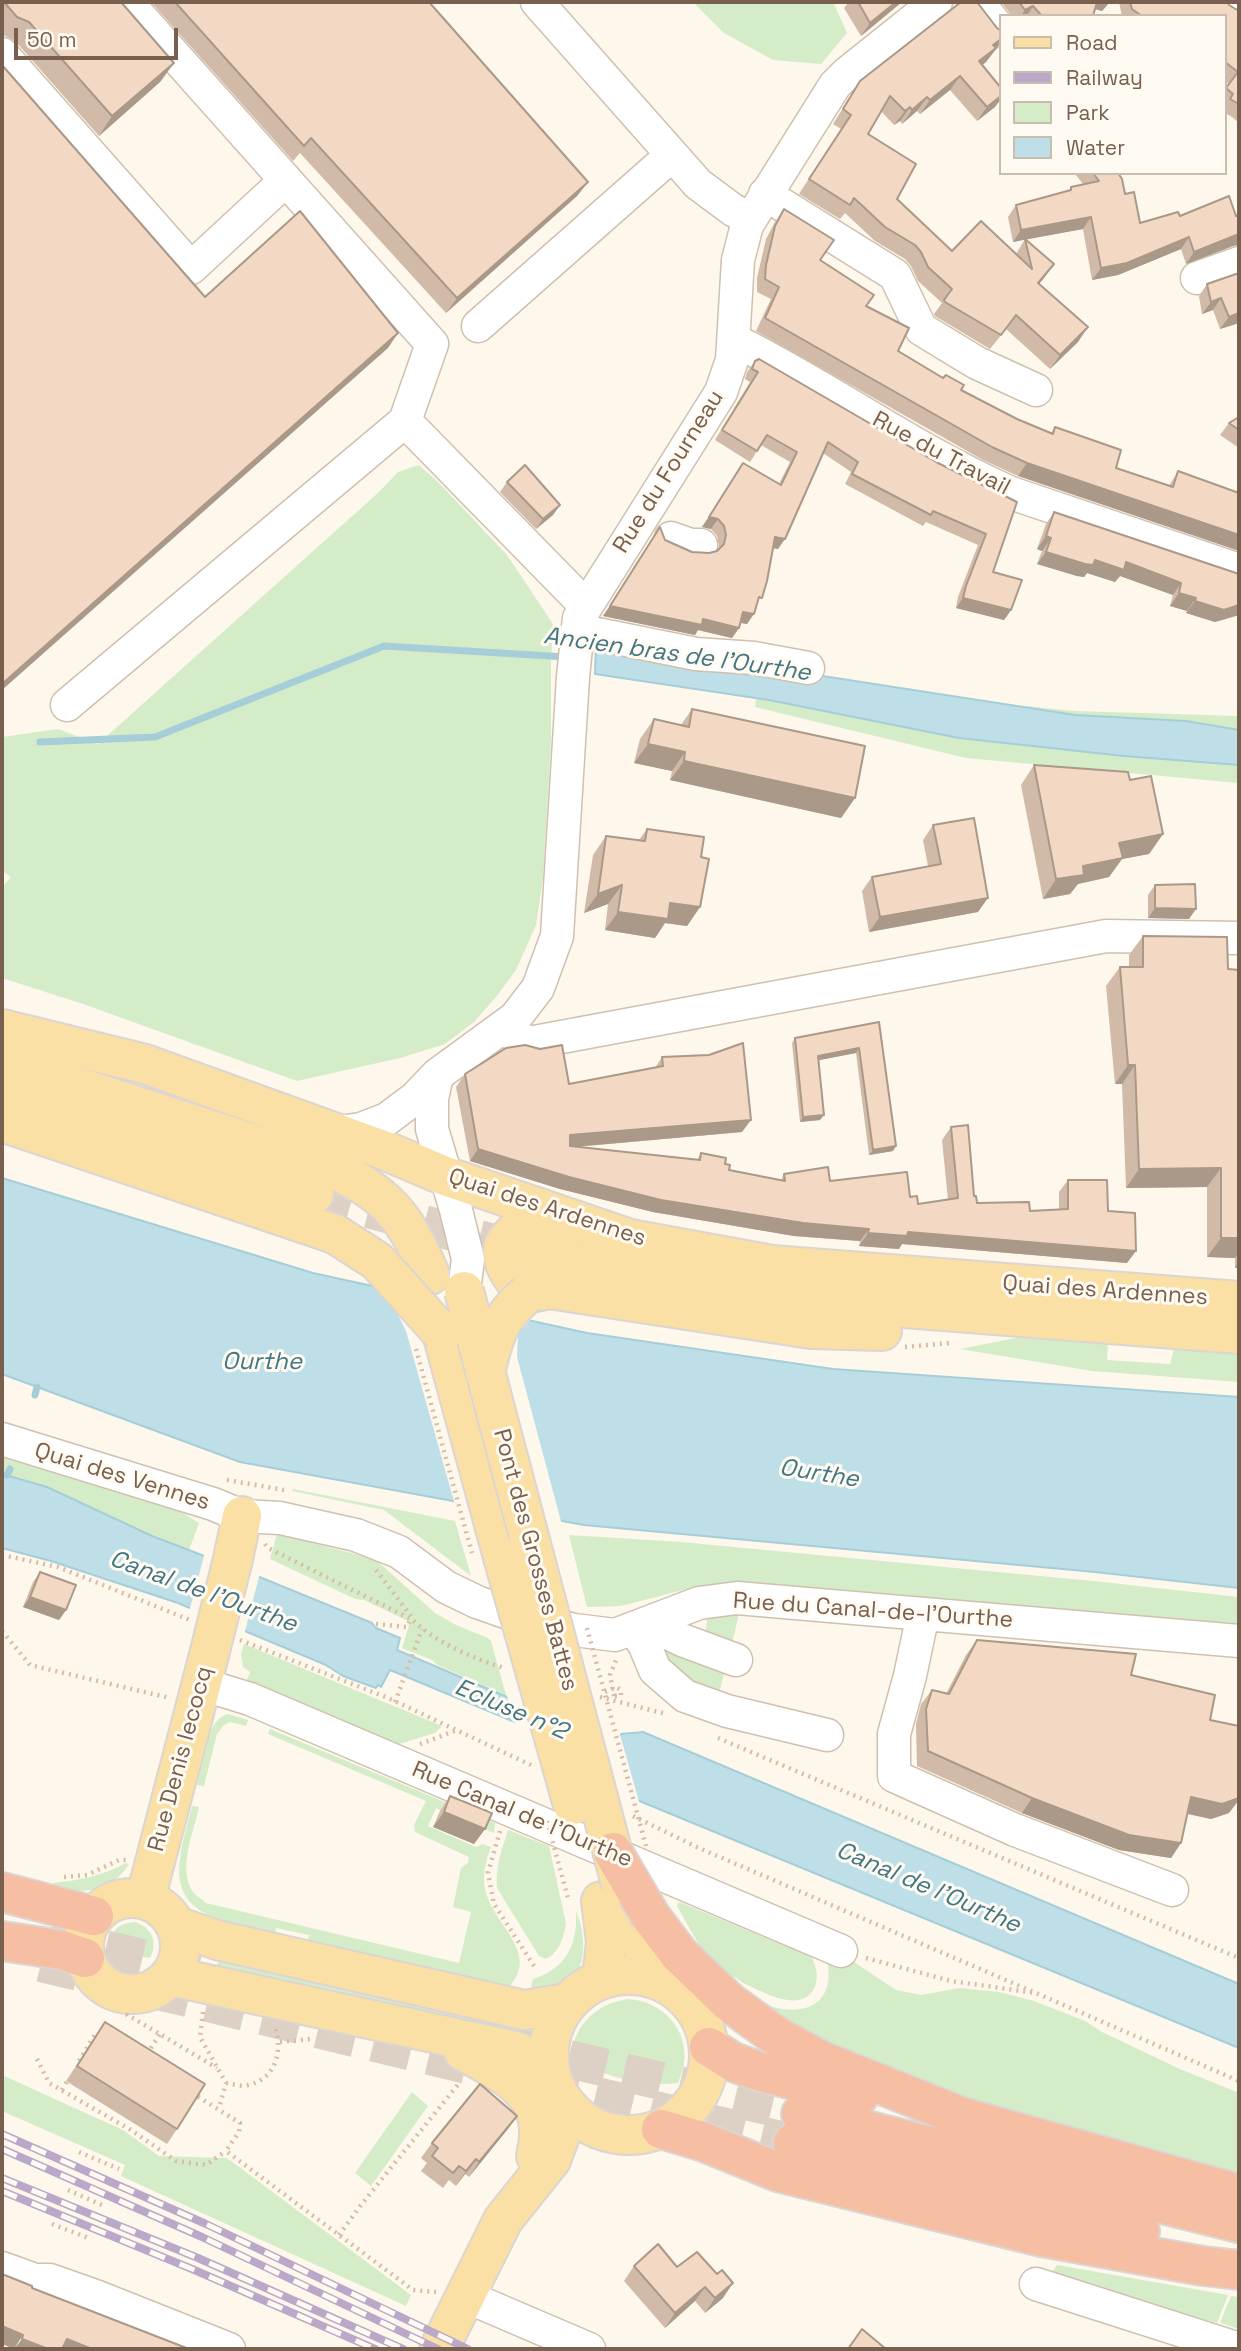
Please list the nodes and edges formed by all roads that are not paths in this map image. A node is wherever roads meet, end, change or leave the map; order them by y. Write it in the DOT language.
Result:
graph roads {
  1 [pos="127,2"];
  2 [pos="537,2"];
  3 [pos="936,2"];
  4 [pos="978,2"];
  5 [pos="1231,2"];
  6 [pos="1239,7"];
  7 [pos="1000,30"];
  8 [pos="2,54"];
  9 [pos="672,155"];
  10 [pos="286,180"];
  11 [pos="758,206"];
  12 [pos="1239,263"];
  13 [pos="1197,278"];
  14 [pos="478,326"];
  15 [pos="734,341"];
  16 [pos="1036,390"];
  17 [pos="405,421"];
  18 [pos="1239,570"];
  19 [pos="579,625"];
  20 [pos="808,668"];
  21 [pos="67,705"];
  22 [pos="1239,937"];
  23 [pos="2,1002"];
  24 [pos="502,1028"];
  25 [pos="2,1029"];
  26 [pos="145,1064"];
  27 [pos="437,1075"];
  28 [pos="2,1091"];
  29 [pos="332,1133"];
  30 [pos="445,1176"];
  31 [pos="314,1194"];
  32 [pos="630,1239"];
  33 [pos="533,1254"];
  34 [pos="447,1283"];
  35 [pos="527,1294"];
  36 [pos="1239,1301"];
  37 [pos="980,1315"];
  38 [pos="1239,1334"];
  39 [pos="428,1339"];
  40 [pos="485,1373"];
  41 [pos="2,1439"];
  42 [pos="248,1500"];
  43 [pos="923,1614"];
  44 [pos="641,1625"];
  45 [pos="1239,1641"];
  46 [pos="736,1660"];
  47 [pos="195,1679"];
  48 [pos="827,1735"];
  49 [pos="630,1852"];
  50 [pos="1172,1891"];
  51 [pos="2,1892"];
  52 [pos="145,1900"];
  53 [pos="612,1906"];
  54 [pos="94,1916"];
  55 [pos="176,1927"];
  56 [pos="2,1941"];
  57 [pos="841,1951"];
  58 [pos="85,1958"];
  59 [pos="602,1979"];
  60 [pos="664,1983"];
  61 [pos="166,1988"];
  62 [pos="567,2003"];
  63 [pos="427,2032"];
  64 [pos="709,2047"];
  65 [pos="556,2086"];
  66 [pos="962,2117"];
  67 [pos="661,2129"];
  68 [pos="610,2133"];
  69 [pos="1239,2194"];
  70 [pos="522,2197"];
  71 [pos="1239,2223"];
  72 [pos="1239,2256"];
  73 [pos="2,2268"];
  74 [pos="1239,2270"];
  75 [pos="471,2281"];
  76 [pos="1036,2284"];
  77 [pos="229,2349"];
  78 [pos="439,2349"];
  79 [pos="589,2349"];
  80 [pos="1239,2349"];
  1 -- 10 [label="street"];
  2 -- 9 [label="street"];
  3 -- 11 [label="street, Rue du Fourneau"];
  4 -- 7 [label="street"];
  5 -- 6 [label="street"];
  8 -- 10 [label="street"];
  9 -- 11 [label="street"];
  9 -- 14 [label="street"];
  10 -- 17 [label="street"];
  11 -- 15 [label="street, Rue du Fourneau"];
  11 -- 16 [label="street"];
  12 -- 13 [label="street"];
  15 -- 18 [label="street, Rue du Travail"];
  15 -- 19 [label="street, Rue du Fourneau"];
  17 -- 19 [label="street"];
  17 -- 21 [label="street"];
  19 -- 20 [label="street"];
  19 -- 24 [label="street, Rue du Fourneau"];
  22 -- 24 [label="street"];
  23 -- 26 [label="main road"];
  24 -- 27 [label="street, Rue du Fourneau"];
  25 -- 26 [label="main road, Quai des Ardennes"];
  26 -- 29 [label="main road, Quai des Ardennes"];
  27 -- 29 [label="street, Rue du Fourneau"];
  27 -- 30 [label="street"];
  28 -- 31 [label="main road"];
  28 -- 34 [label="main road"];
  28 -- 39 [label="main road, Pont des Grosses Battes, bridge"];
  29 -- 30 [label="main road, Quai des Ardennes"];
  29 -- 34 [label="main road"];
  30 -- 32 [label="main road, Quai des Ardennes"];
  30 -- 34 [label="street"];
  32 -- 35 [label="main road"];
  32 -- 36 [label="main road, Quai des Ardennes"];
  33 -- 37 [label="main road, Quai des Ardennes"];
  34 -- 39 [label="main road, Pont des Grosses Battes"];
  34 -- 40 [label="main road, Pont des Grosses Battes, bridge"];
  35 -- 37 [label="main road"];
  35 -- 40 [label="main road, bridge"];
  37 -- 38 [label="main road, Quai des Ardennes"];
  39 -- 53 [label="main road, Pont des Grosses Battes, bridge"];
  40 -- 49 [label="main road, Pont des Grosses Battes, bridge"];
  41 -- 42 [label="street, Quai des Vennes"];
  42 -- 44 [label="street, Rue du Canal-de-l'Ourthe"];
  42 -- 47 [label="main road, Rue Denis lecocq, bridge"];
  43 -- 44 [label="street, Rue du Canal-de-l'Ourthe"];
  43 -- 45 [label="street, Rue du Canal-de-l'Ourthe"];
  43 -- 50 [label="street"];
  44 -- 46 [label="street"];
  44 -- 48 [label="street"];
  47 -- 52 [label="main road, Rue Denis lecocq"];
  47 -- 57 [label="street, Rue Canal de l'Ourthe"];
  49 -- 53 [label="highway, bridge"];
  51 -- 54 [label="highway"];
  52 -- 54 [label="main road"];
  52 -- 55 [label="main road"];
  53 -- 59 [label="main road"];
  53 -- 60 [label="main road"];
  53 -- 66 [label="highway"];
  54 -- 58 [label="main road"];
  55 -- 61 [label="main road"];
  55 -- 62 [label="main road"];
  56 -- 58 [label="highway"];
  58 -- 61 [label="main road"];
  59 -- 60 [label="main road"];
  59 -- 62 [label="main road"];
  60 -- 64 [label="main road"];
  61 -- 63 [label="main road"];
  62 -- 65 [label="main road"];
  63 -- 65 [label="main road"];
  63 -- 70 [label="main road"];
  64 -- 66 [label="highway"];
  64 -- 67 [label="main road"];
  65 -- 68 [label="main road"];
  65 -- 70 [label="main road"];
  66 -- 69 [label="highway"];
  67 -- 68 [label="main road"];
  67 -- 74 [label="highway"];
  68 -- 75 [label="main road"];
  70 -- 75 [label="main road"];
  71 -- 72 [label="highway"];
  73 -- 77 [label="street"];
  75 -- 78 [label="main road"];
  75 -- 79 [label="street"];
  76 -- 80 [label="street"];
}
